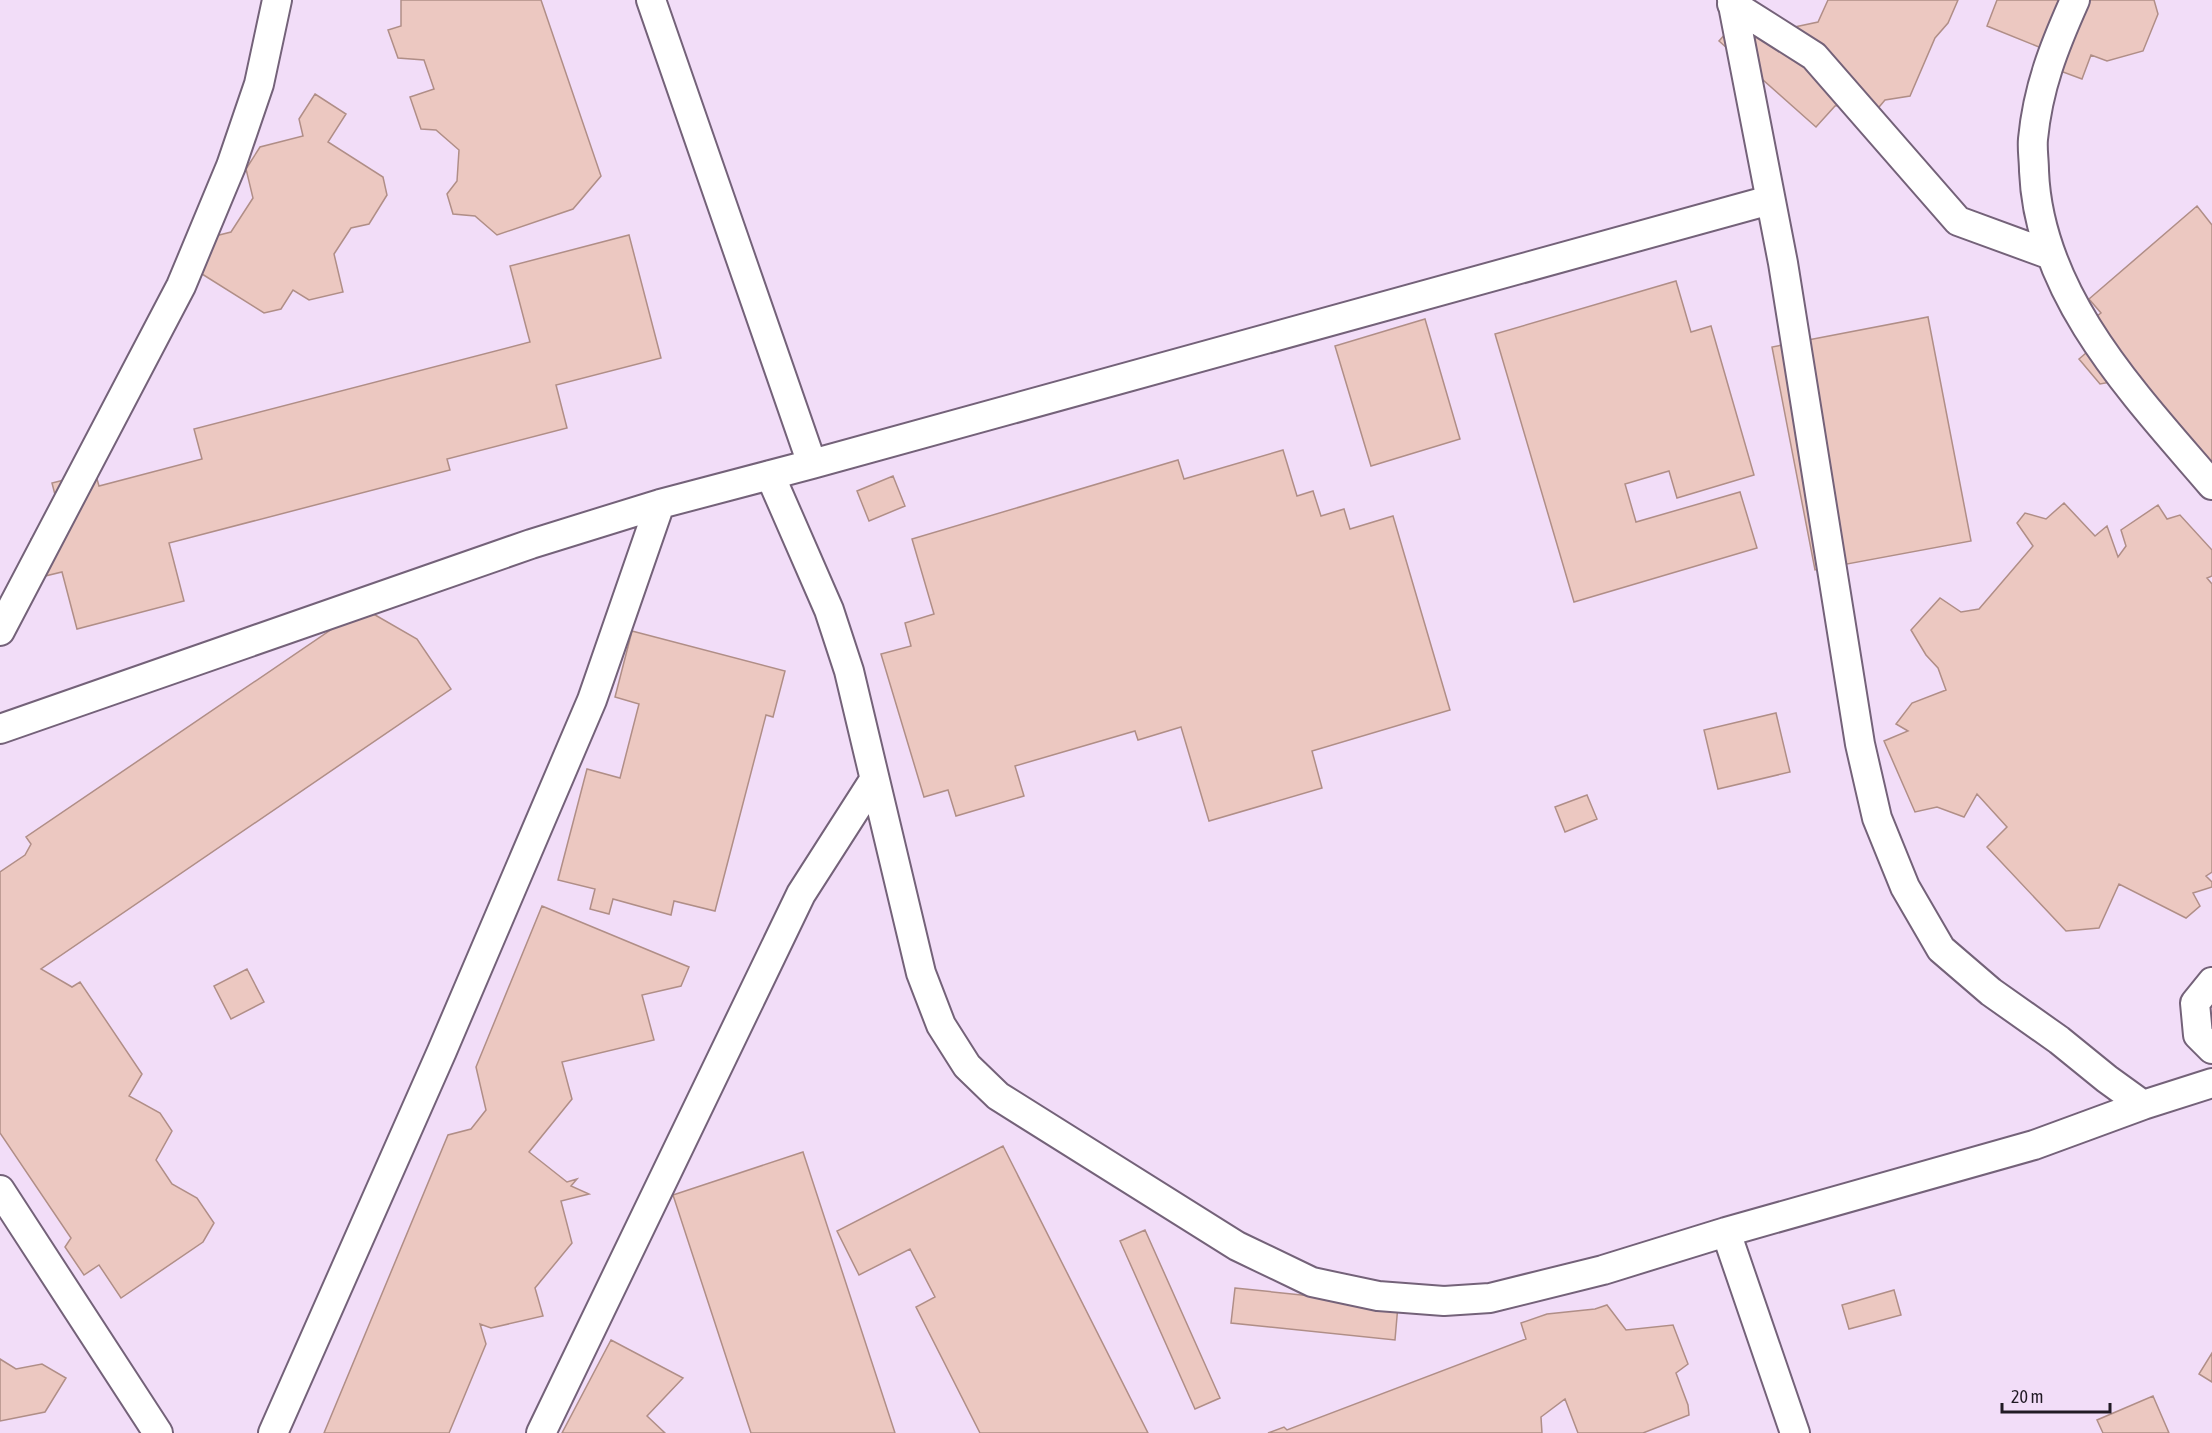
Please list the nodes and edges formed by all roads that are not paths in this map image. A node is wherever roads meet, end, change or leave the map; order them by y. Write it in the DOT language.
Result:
graph roads {
  1 [pos="277,0"];
  2 [pos="651,0"];
  3 [pos="2075,0"];
  4 [pos="1732,2"];
  5 [pos="1770,201"];
  6 [pos="2051,255"];
  7 [pos="812,464"];
  8 [pos="770,475"];
  9 [pos="2212,485"];
  10 [pos="660,504"];
  11 [pos="0,631"];
  12 [pos="0,729"];
  13 [pos="874,780"];
  14 [pos="2212,982"];
  15 [pos="2212,1049"];
  16 [pos="2212,1083"];
  17 [pos="2143,1104"];
  18 [pos="0,1190"];
  19 [pos="1726,1232"];
  20 [pos="158,1433"];
  21 [pos="273,1433"];
  22 [pos="541,1433"];
  23 [pos="1795,1433"];
  1 -- 11 [label="street"];
  2 -- 7 [label="street"];
  3 -- 6 [label="street"];
  4 -- 5 [label="street"];
  4 -- 6 [label="street"];
  5 -- 7 [label="street"];
  5 -- 17 [label="street"];
  6 -- 9 [label="street"];
  7 -- 8 [label="street"];
  8 -- 10 [label="street"];
  8 -- 13 [label="street"];
  10 -- 12 [label="street"];
  10 -- 21 [label="street"];
  13 -- 19 [label="street"];
  13 -- 22 [label="street"];
  14 -- 15 [label="street"];
  16 -- 17 [label="street"];
  17 -- 19 [label="street"];
  18 -- 20 [label="street"];
  19 -- 23 [label="street"];
}
